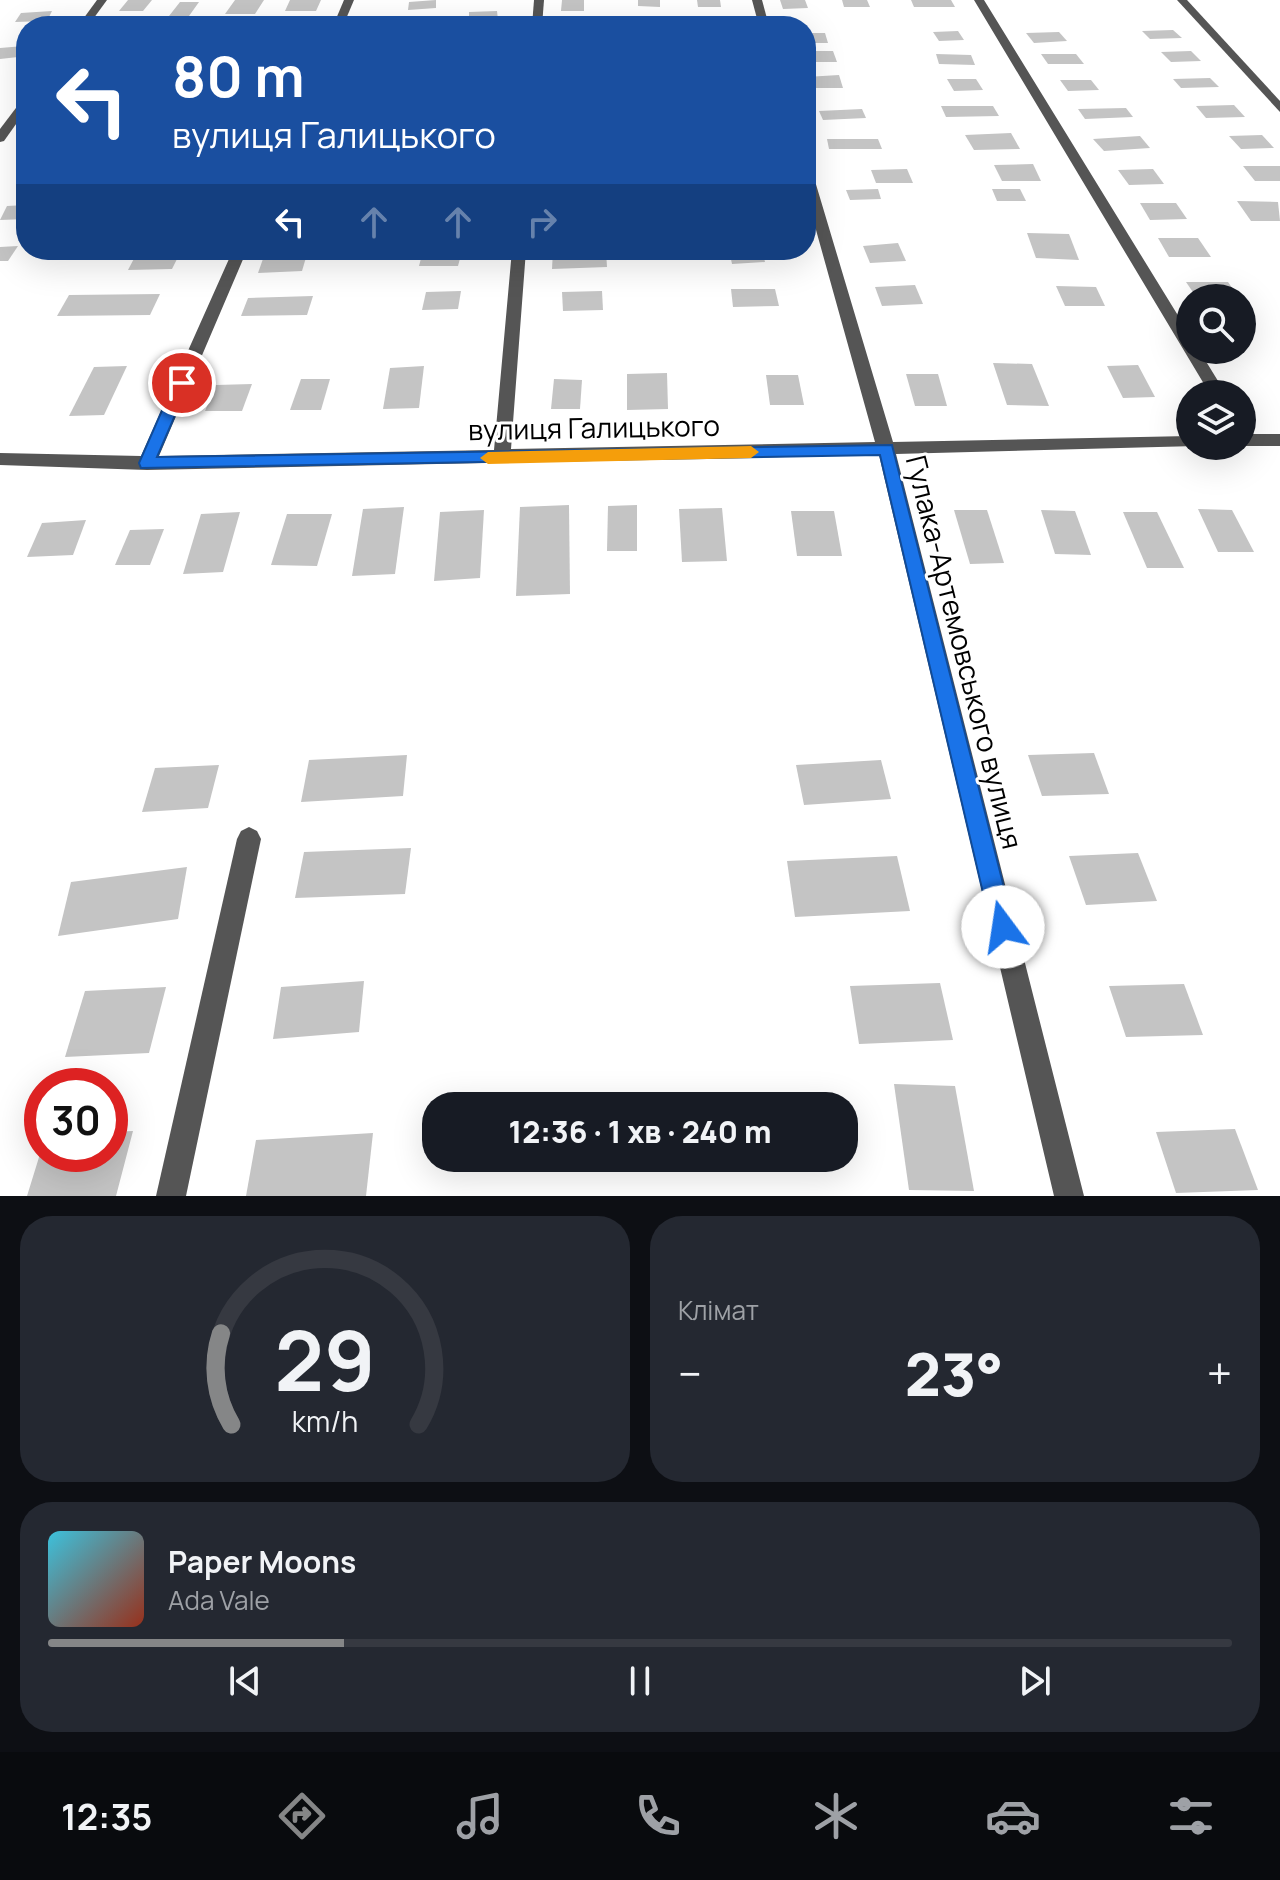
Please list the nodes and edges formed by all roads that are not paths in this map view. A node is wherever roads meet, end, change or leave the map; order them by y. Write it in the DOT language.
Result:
graph roads {
  1 [pos="979,0"];
  2 [pos="1182,0"];
  3 [pos="1280,108"];
  4 [pos="16,116"];
  5 [pos="0,138"];
  6 [pos="816,206"];
  7 [pos="236,260"];
  8 [pos="518,260"];
  9 [pos="1176,324"];
  10 [pos="1256,439"];
  11 [pos="1280,440"];
  12 [pos="1176,442"];
  13 [pos="886,449"];
  14 [pos="502,457"];
  15 [pos="0,459"];
  16 [pos="147,463"];
  17 [pos="249,839"];
  18 [pos="171,1196"];
  19 [pos="1069,1196"];
  1 -- 9 [label="street"];
  2 -- 3 [label="street"];
  4 -- 5 [label="street"];
  6 -- 13 [label="street, Гулака-Артемовського вулиця"];
  7 -- 16 [label="street"];
  8 -- 14 [label="street"];
  10 -- 11 [label="street"];
  12 -- 13 [label="street, вулиця Галицького"];
  13 -- 14 [label="street, вулиця Галицького"];
  13 -- 19 [label="street, Гулака-Артемовського вулиця"];
  14 -- 16 [label="street, вулиця Галицького"];
  15 -- 16 [label="street, вулиця Галицького"];
  17 -- 18 [label="street"];
}
